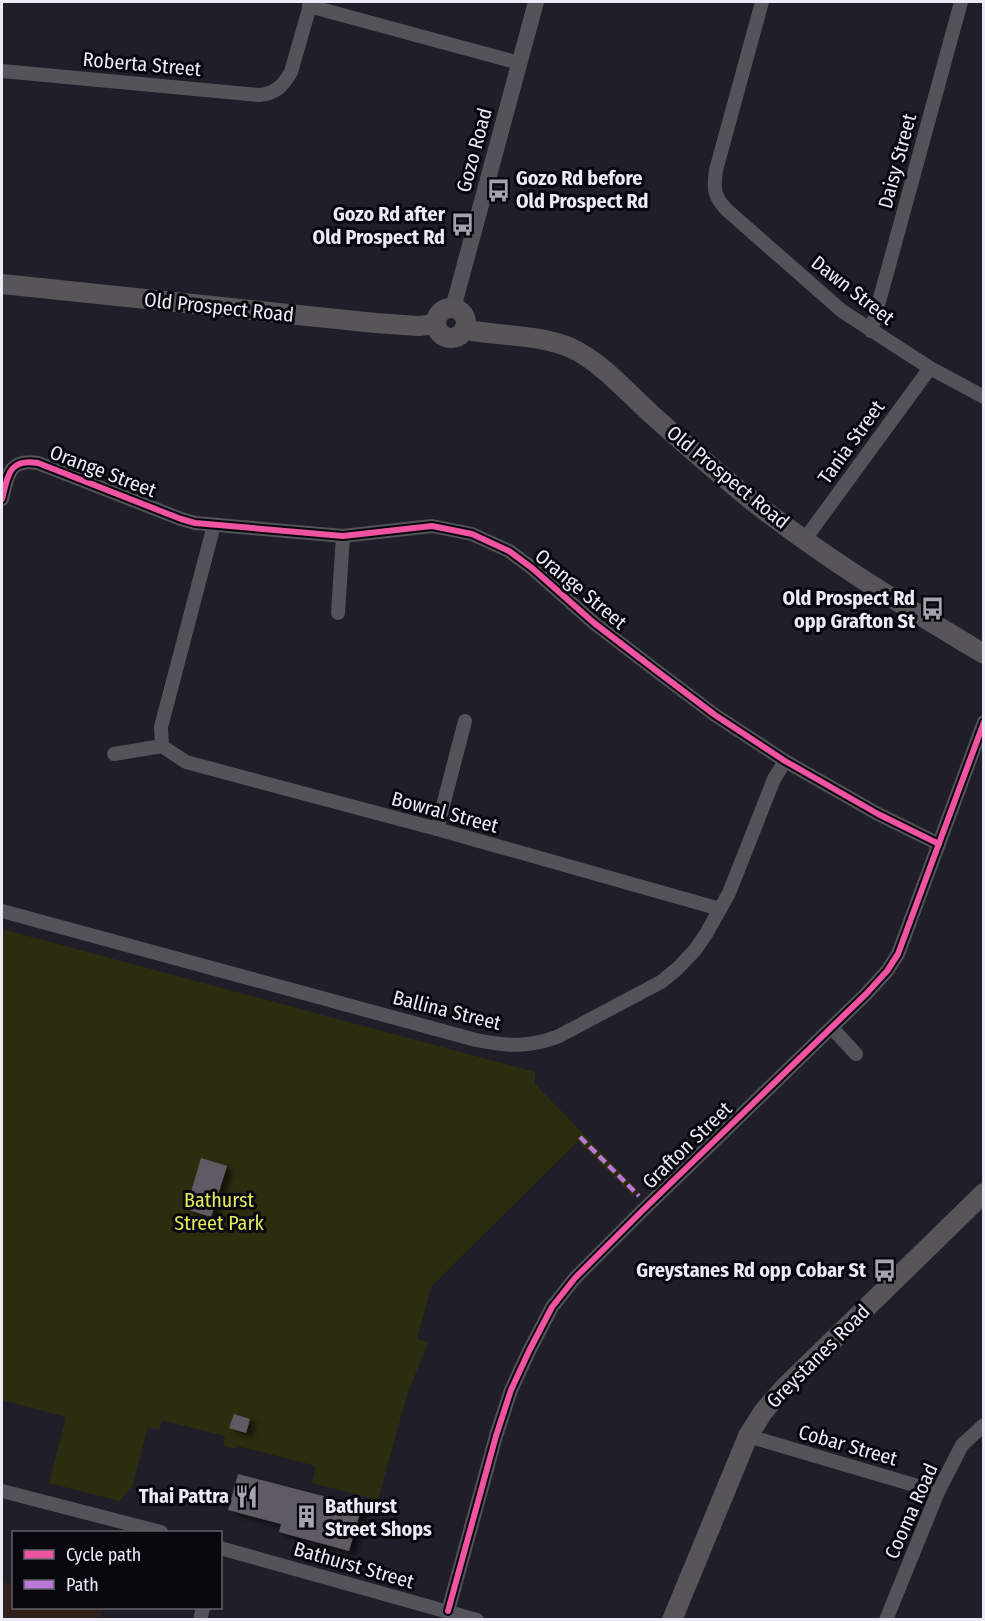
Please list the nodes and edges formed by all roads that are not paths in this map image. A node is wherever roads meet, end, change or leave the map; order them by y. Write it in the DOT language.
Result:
graph roads {
  1 [pos="536,2"];
  2 [pos="762,2"];
  3 [pos="961,2"];
  4 [pos="310,4"];
  5 [pos="519,63"];
  6 [pos="2,71"];
  7 [pos="2,284"];
  8 [pos="453,308"];
  9 [pos="436,324"];
  10 [pos="465,327"];
  11 [pos="871,331"];
  12 [pos="930,368"];
  13 [pos="984,398"];
  14 [pos="2,499"];
  15 [pos="214,525"];
  16 [pos="343,536"];
  17 [pos="804,539"];
  18 [pos="338,613"];
  19 [pos="984,654"];
  20 [pos="465,721"];
  21 [pos="984,722"];
  22 [pos="162,746"];
  23 [pos="114,754"];
  24 [pos="785,761"];
  25 [pos="436,829"];
  26 [pos="939,844"];
  27 [pos="720,909"];
  28 [pos="2,911"];
  29 [pos="832,1028"];
  30 [pos="856,1054"];
  31 [pos="984,1193"];
  32 [pos="984,1425"];
  33 [pos="748,1436"];
  34 [pos="2,1491"];
  35 [pos="938,1492"];
  36 [pos="153,1531"];
  37 [pos="222,1549"];
  38 [pos="448,1611"];
  39 [pos="477,1620"];
  40 [pos="672,1620"];
  41 [pos="886,1620"];
  1 -- 5 [label="street, Gozo Road"];
  2 -- 11 [label="street, Dawn Street"];
  3 -- 11 [label="street, Daisy Street"];
  4 -- 5 [label="street"];
  4 -- 6 [label="street, Roberta Street"];
  5 -- 8 [label="street, Gozo Road"];
  7 -- 9 [label="main road, Old Prospect Road"];
  8 -- 9 [label="main road"];
  8 -- 10 [label="main road"];
  9 -- 10 [label="main road"];
  10 -- 17 [label="main road, Old Prospect Road"];
  11 -- 12 [label="street, Dawn Street"];
  12 -- 13 [label="street, Dawn Street"];
  12 -- 17 [label="street, Tania Street"];
  14 -- 15 [label="street, Orange Street"];
  15 -- 16 [label="street, Orange Street"];
  15 -- 22 [label="street"];
  16 -- 18 [label="street"];
  16 -- 24 [label="street, Orange Street"];
  17 -- 19 [label="main road, Old Prospect Road"];
  20 -- 25 [label="street"];
  21 -- 26 [label="street, Grafton Street"];
  22 -- 23 [label="street"];
  22 -- 25 [label="street, Bowral Street"];
  24 -- 26 [label="street, Orange Street"];
  24 -- 27 [label="street, Ballina Street"];
  25 -- 27 [label="street, Bowral Street"];
  26 -- 29 [label="street, Grafton Street"];
  27 -- 28 [label="street, Ballina Street"];
  29 -- 30 [label="street"];
  29 -- 38 [label="street, Grafton Street"];
  31 -- 33 [label="main road, Greystanes Road"];
  32 -- 35 [label="street, Cooma Road"];
  33 -- 35 [label="street, Cobar Street"];
  33 -- 40 [label="main road, Greystanes Road"];
  34 -- 36 [label="street"];
  35 -- 41 [label="street, Cooma Road"];
  37 -- 38 [label="street, Bathurst Street"];
  38 -- 39 [label="street, Bathurst Street"];
}
